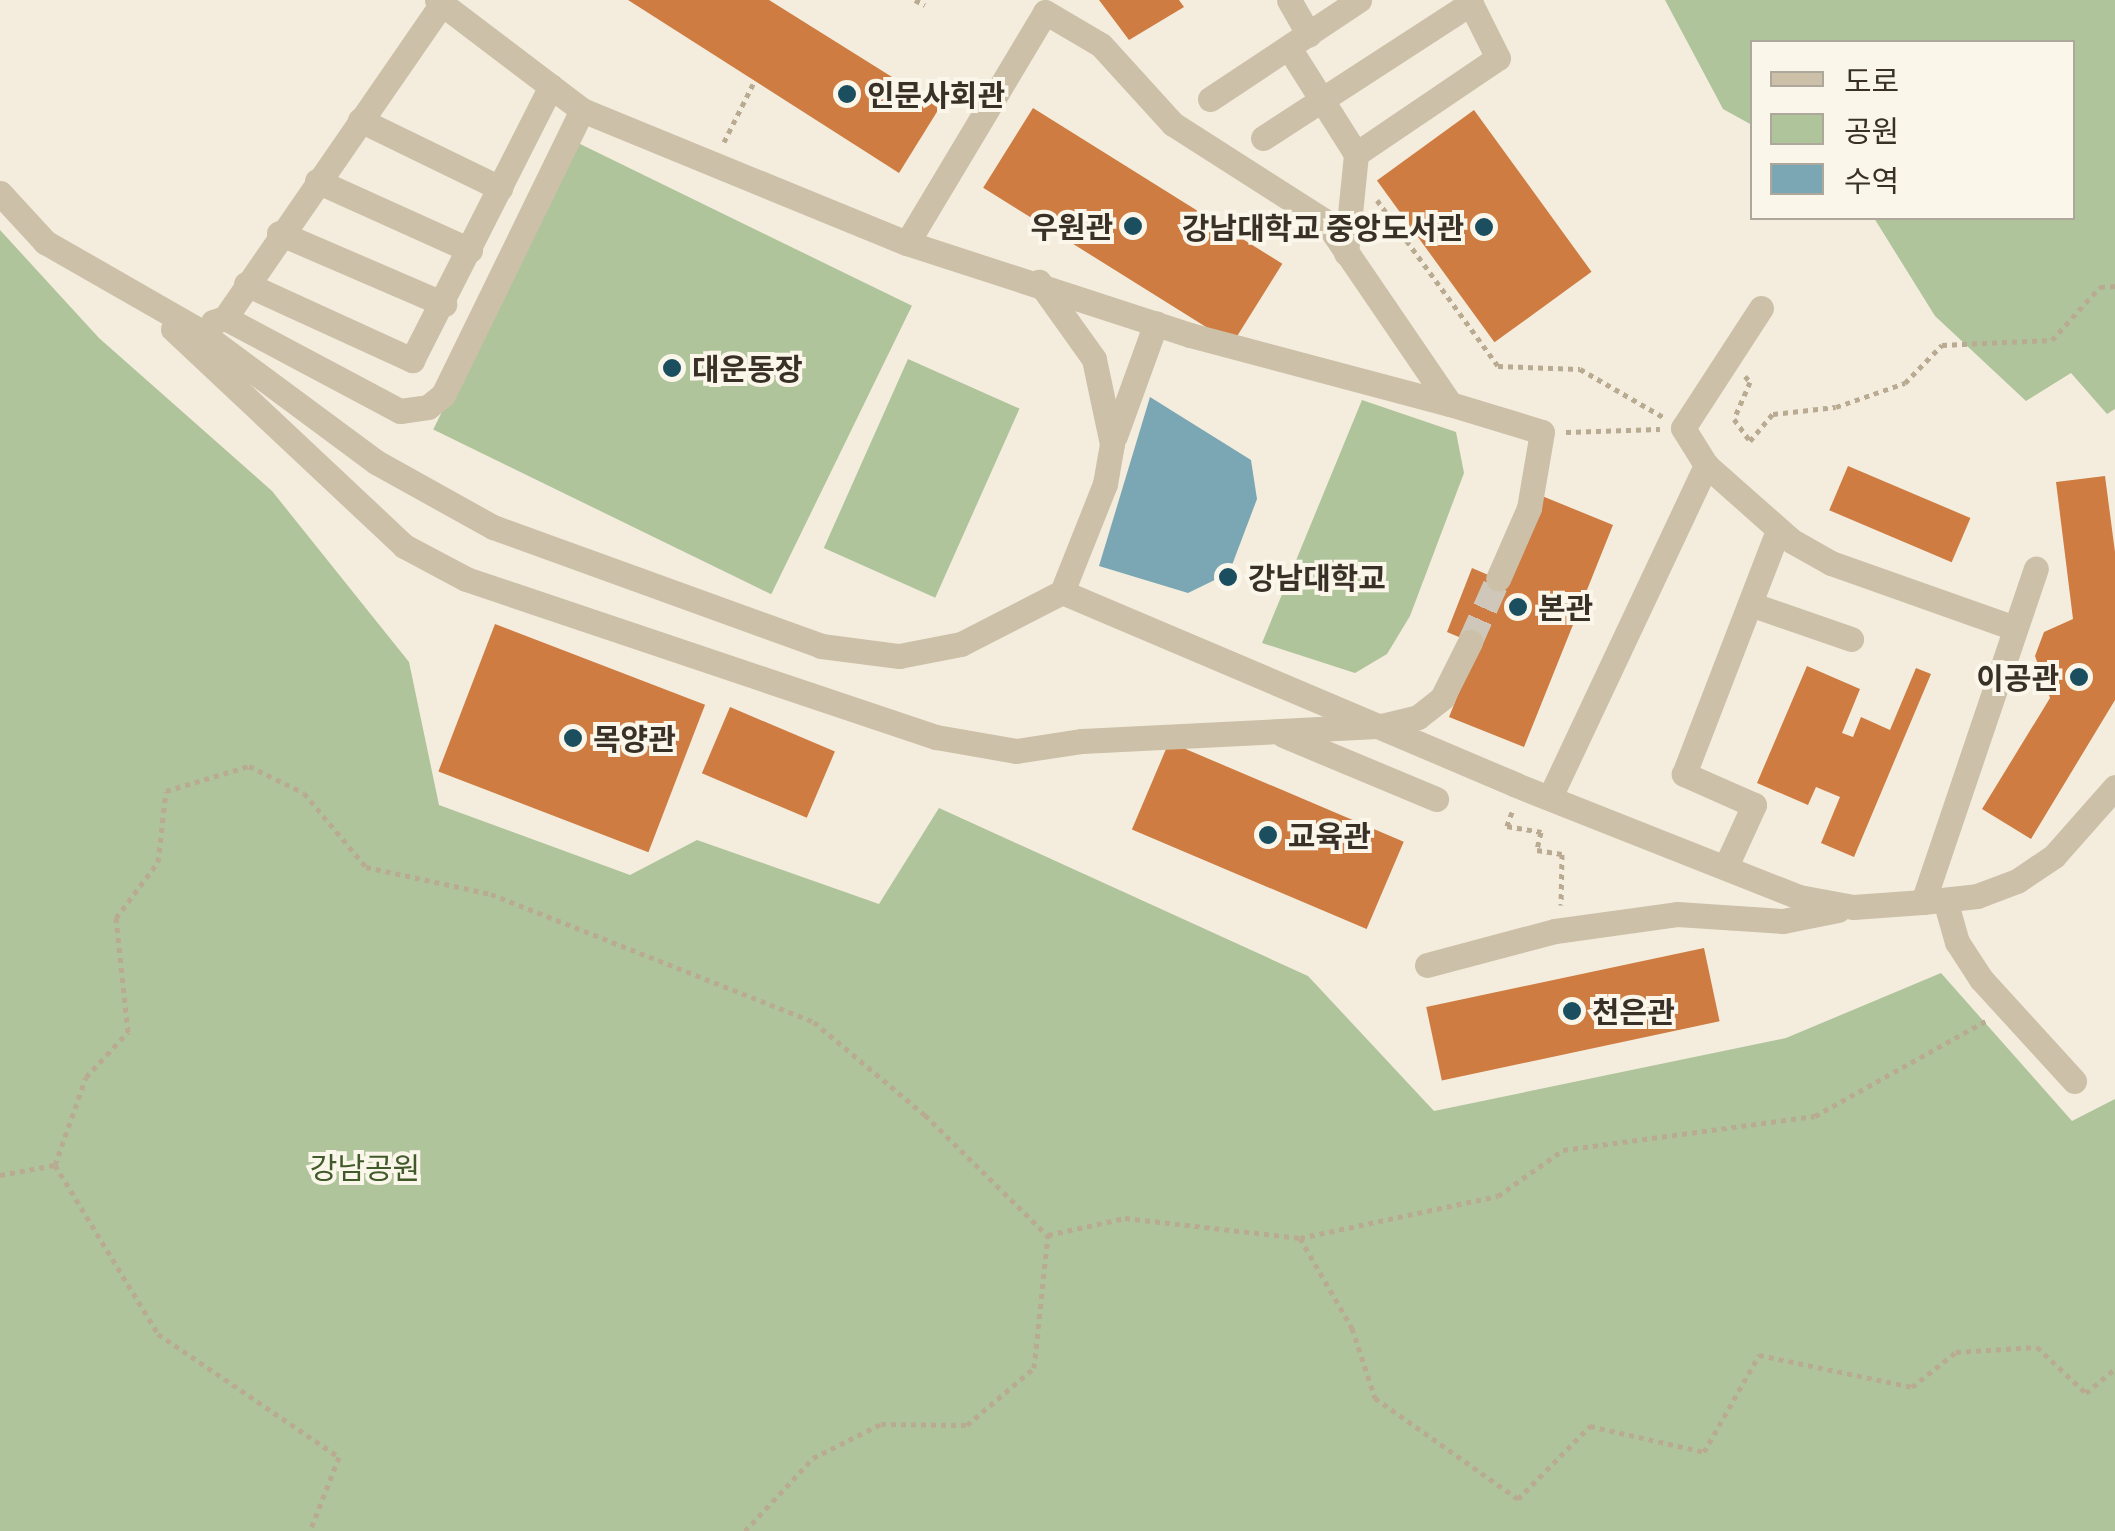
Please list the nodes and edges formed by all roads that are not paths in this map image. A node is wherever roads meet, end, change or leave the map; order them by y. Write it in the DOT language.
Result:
graph roads {
  1 [pos="1289,0"];
  2 [pos="1360,0"];
  3 [pos="439,2"];
  4 [pos="1470,2"];
  5 [pos="1299,41"];
  6 [pos="552,86"];
  7 [pos="1210,99"];
  8 [pos="1323,100"];
  9 [pos="582,110"];
  10 [pos="360,120"];
  11 [pos="1263,138"];
  12 [pos="1355,161"];
  13 [pos="317,181"];
  14 [pos="500,188"];
  15 [pos="0,193"];
  16 [pos="280,233"];
  17 [pos="907,243"];
  18 [pos="470,250"];
  19 [pos="1346,253"];
  20 [pos="1039,282"];
  21 [pos="246,284"];
  22 [pos="143,302"];
  23 [pos="444,304"];
  24 [pos="1762,308"];
  25 [pos="225,318"];
  26 [pos="1156,323"];
  27 [pos="195,328"];
  28 [pos="1450,404"];
  29 [pos="1112,444"];
  30 [pos="1706,465"];
  31 [pos="1778,531"];
  32 [pos="2036,569"];
  33 [pos="1498,579"];
  34 [pos="1062,592"];
  35 [pos="1750,604"];
  36 [pos="2015,628"];
  37 [pos="1851,639"];
  38 [pos="1470,642"];
  39 [pos="1382,726"];
  40 [pos="1279,733"];
  41 [pos="2115,787"];
  42 [pos="1550,797"];
  43 [pos="1436,799"];
  44 [pos="1727,864"];
  45 [pos="1934,901"];
  46 [pos="1853,907"];
  47 [pos="1428,965"];
  48 [pos="2074,1081"];
  1 -- 5 [label="lane"];
  2 -- 5 [label="lane"];
  3 -- 6 [label="lane"];
  3 -- 10 [label="lane"];
  4 -- 8 [label="lane"];
  4 -- 12 [label="lane"];
  5 -- 7 [label="lane"];
  5 -- 8 [label="lane"];
  6 -- 9 [label="lane"];
  6 -- 14 [label="lane"];
  8 -- 11 [label="lane"];
  8 -- 12 [label="lane"];
  9 -- 17 [label="lane"];
  9 -- 25 [label="lane"];
  10 -- 13 [label="lane"];
  10 -- 14 [label="lane"];
  12 -- 19 [label="lane"];
  13 -- 16 [label="lane"];
  13 -- 18 [label="lane"];
  14 -- 18 [label="lane"];
  15 -- 22 [label="lane"];
  16 -- 21 [label="lane"];
  16 -- 23 [label="lane"];
  17 -- 19 [label="lane"];
  17 -- 20 [label="lane"];
  18 -- 23 [label="lane"];
  19 -- 28 [label="lane"];
  20 -- 26 [label="lane"];
  20 -- 29 [label="lane"];
  21 -- 23 [label="lane"];
  21 -- 25 [label="lane"];
  22 -- 27 [label="lane"];
  22 -- 40 [label="lane"];
  24 -- 30 [label="lane"];
  25 -- 27 [label="lane"];
  26 -- 28 [label="lane"];
  26 -- 29 [label="lane"];
  27 -- 34 [label="lane"];
  28 -- 33 [label="lane"];
  29 -- 34 [label="lane"];
  30 -- 31 [label="lane"];
  30 -- 42 [label="lane"];
  31 -- 35 [label="lane"];
  31 -- 36 [label="lane"];
  32 -- 36 [label="lane"];
  34 -- 39 [label="lane"];
  35 -- 37 [label="lane"];
  35 -- 44 [label="lane"];
  36 -- 45 [label="lane"];
  38 -- 39 [label="lane"];
  39 -- 40 [label="lane"];
  39 -- 42 [label="lane"];
  40 -- 43 [label="lane"];
  41 -- 45 [label="lane"];
  42 -- 44 [label="lane"];
  44 -- 46 [label="lane"];
  45 -- 46 [label="lane"];
  45 -- 48 [label="lane"];
  46 -- 47 [label="lane"];
}
